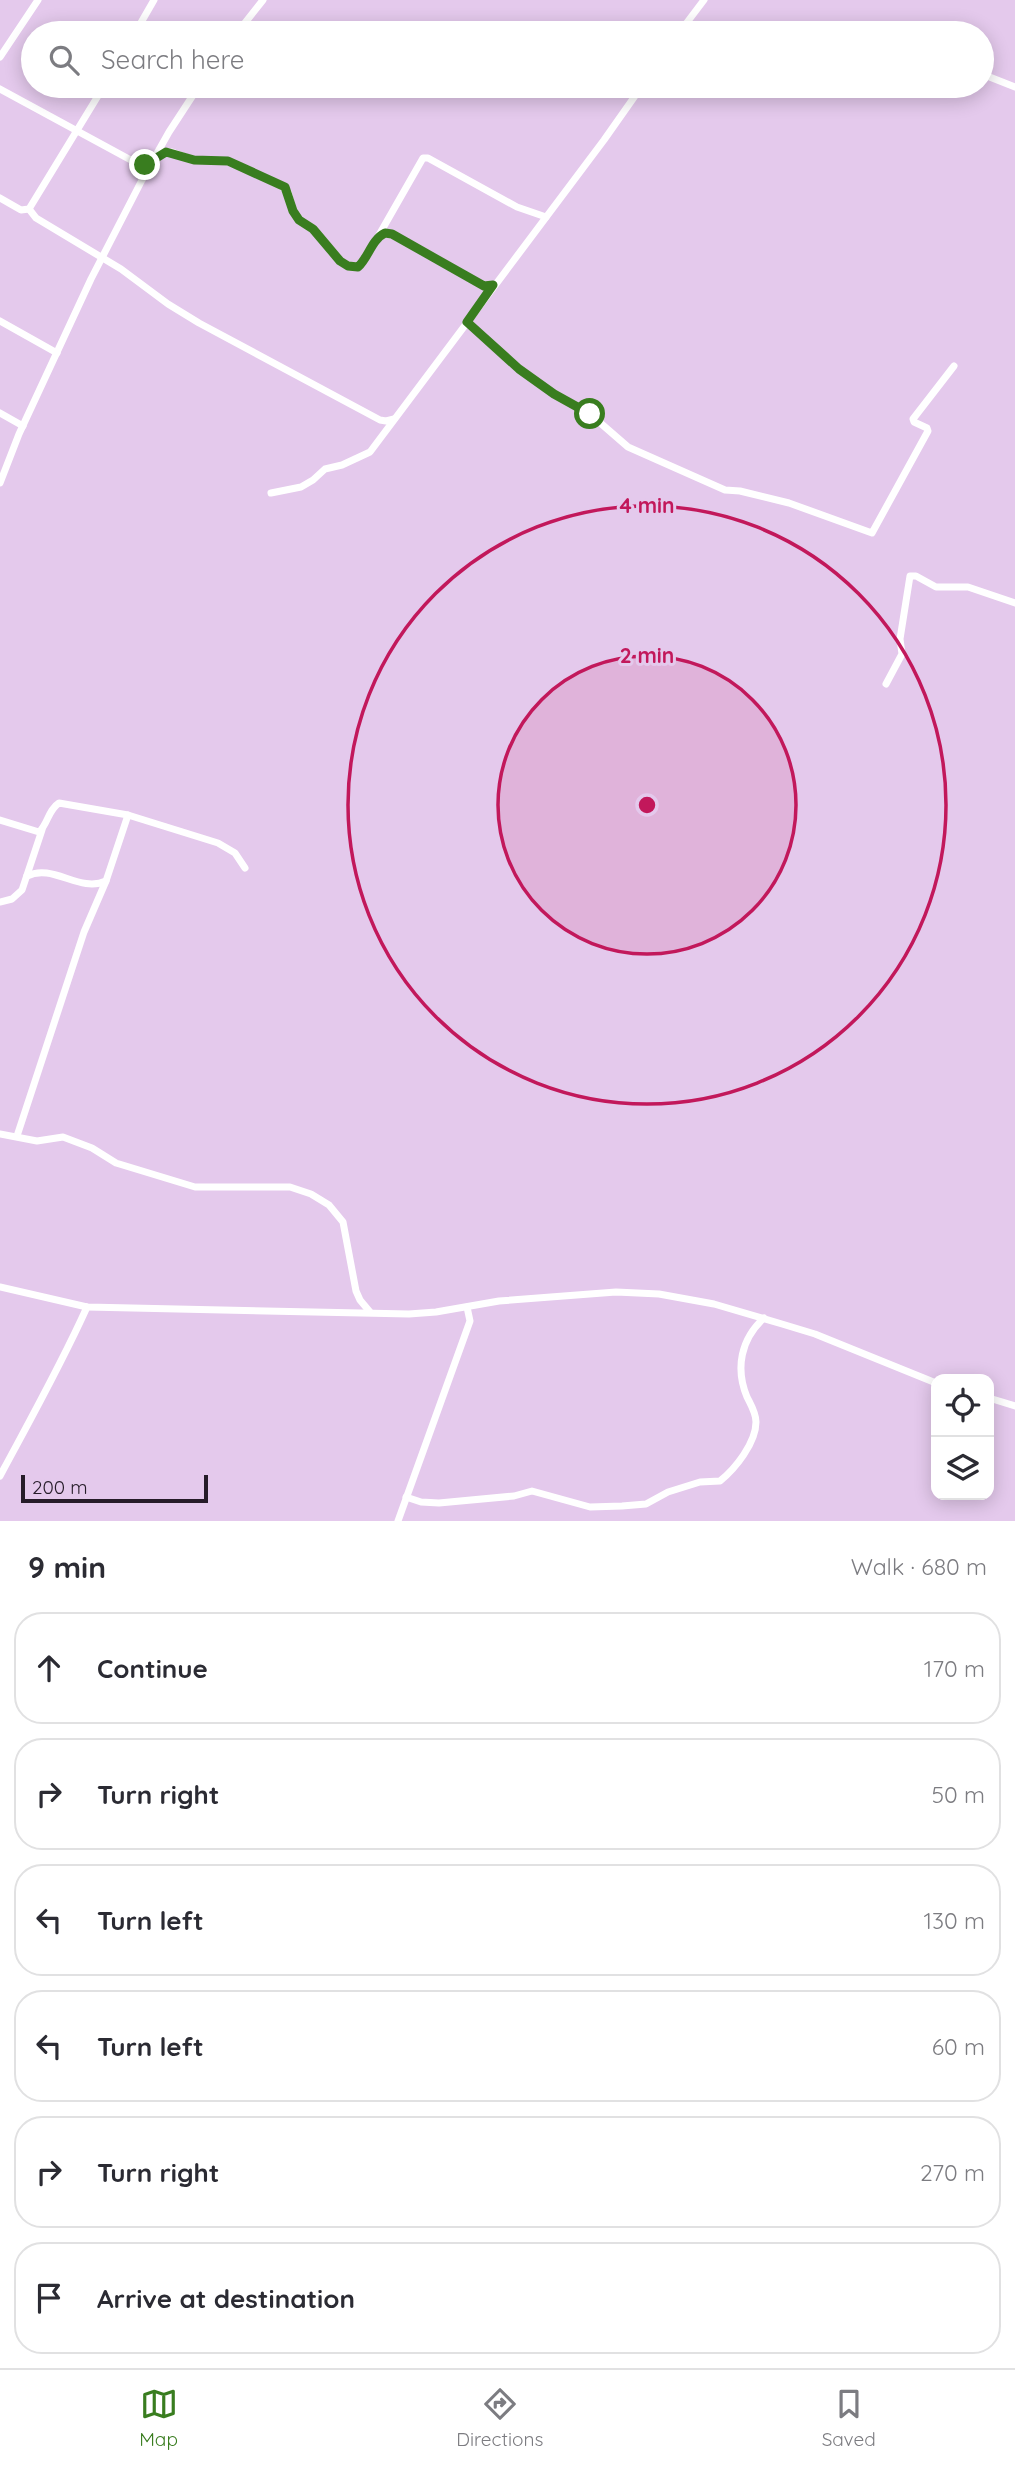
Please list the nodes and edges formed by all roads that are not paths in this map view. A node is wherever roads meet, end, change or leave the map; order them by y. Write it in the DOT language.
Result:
graph roads {
  1 [pos="38,0"];
  2 [pos="154,0"];
  3 [pos="262,0"];
  4 [pos="704,0"];
  5 [pos="24,21"];
  6 [pos="143,21"];
  7 [pos="246,21"];
  8 [pos="688,21"];
  9 [pos="21,26"];
  10 [pos="0,57"];
  11 [pos="994,79"];
  12 [pos="1015,87"];
  13 [pos="0,89"];
  14 [pos="97,98"];
  15 [pos="192,98"];
  16 [pos="633,98"];
  17 [pos="76,131"];
  18 [pos="152,162"];
  19 [pos="0,198"];
  20 [pos="29,209"];
  21 [pos="546,217"];
  22 [pos="379,236"];
  23 [pos="103,259"];
  24 [pos="493,285"];
  25 [pos="0,321"];
  26 [pos="467,322"];
  27 [pos="57,353"];
  28 [pos="954,366"];
  29 [pos="0,413"];
  30 [pos="395,418"];
  31 [pos="23,426"];
  32 [pos="0,483"];
  33 [pos="271,493"];
  34 [pos="1015,603"];
  35 [pos="886,684"];
  36 [pos="128,815"];
  37 [pos="0,820"];
  38 [pos="42,830"];
  39 [pos="245,868"];
  40 [pos="27,876"];
  41 [pos="106,881"];
  42 [pos="0,902"];
  43 [pos="0,1133"];
  44 [pos="17,1136"];
  45 [pos="0,1287"];
  46 [pos="87,1307"];
  47 [pos="467,1307"];
  48 [pos="370,1312"];
  49 [pos="764,1318"];
  50 [pos="931,1381"];
  51 [pos="994,1400"];
  52 [pos="1015,1406"];
  53 [pos="0,1476"];
  54 [pos="406,1497"];
  55 [pos="398,1521"];
  1 -- 5 [label="street"];
  2 -- 6 [label="street"];
  3 -- 7 [label="street"];
  4 -- 8 [label="street"];
  9 -- 10 [label="street"];
  11 -- 12 [label="street"];
  13 -- 17 [label="street"];
  14 -- 17 [label="street"];
  15 -- 18 [label="street"];
  16 -- 21 [label="street"];
  17 -- 18 [label="street"];
  17 -- 20 [label="street"];
  18 -- 22 [label="street"];
  18 -- 23 [label="street"];
  19 -- 20 [label="street"];
  20 -- 23 [label="street"];
  21 -- 22 [label="street"];
  21 -- 24 [label="street"];
  22 -- 24 [label="street"];
  23 -- 27 [label="street"];
  23 -- 30 [label="street"];
  24 -- 26 [label="street"];
  25 -- 27 [label="street"];
  26 -- 28 [label="street"];
  26 -- 30 [label="street"];
  27 -- 31 [label="street"];
  29 -- 31 [label="street"];
  30 -- 33 [label="street"];
  31 -- 32 [label="street"];
  34 -- 35 [label="street"];
  36 -- 38 [label="street"];
  36 -- 39 [label="street"];
  36 -- 41 [label="street"];
  37 -- 38 [label="street"];
  38 -- 40 [label="street"];
  40 -- 41 [label="street"];
  40 -- 42 [label="street"];
  41 -- 44 [label="street"];
  43 -- 44 [label="street"];
  44 -- 48 [label="street"];
  45 -- 46 [label="street"];
  46 -- 48 [label="street"];
  46 -- 53 [label="street"];
  47 -- 48 [label="street"];
  47 -- 49 [label="street"];
  47 -- 54 [label="street"];
  49 -- 50 [label="street"];
  49 -- 54 [label="street"];
  51 -- 52 [label="street"];
  54 -- 55 [label="street"];
}
